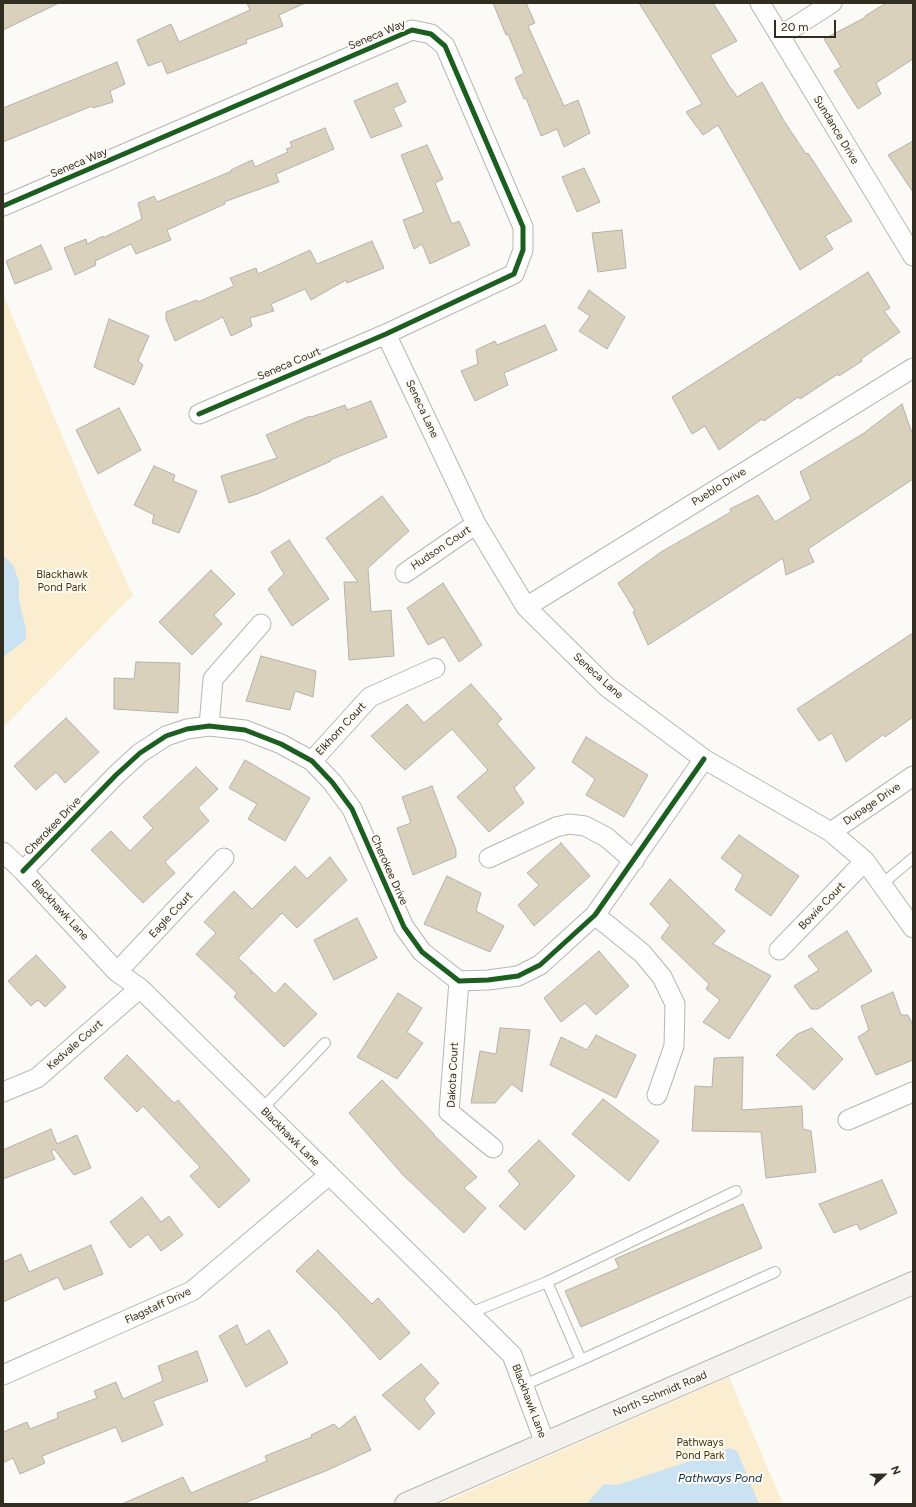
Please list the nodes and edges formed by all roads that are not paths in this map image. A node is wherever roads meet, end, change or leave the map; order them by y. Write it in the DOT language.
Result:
graph roads {
  1 [pos="760,3"];
  2 [pos="832,3"];
  3 [pos="780,36"];
  4 [pos="3,206"];
  5 [pos="913,256"];
  6 [pos="386,334"];
  7 [pos="913,368"];
  8 [pos="199,414"];
  9 [pos="476,524"];
  10 [pos="406,573"];
  11 [pos="526,607"];
  12 [pos="261,624"];
  13 [pos="435,668"];
  14 [pos="209,726"];
  15 [pos="704,759"];
  16 [pos="312,761"];
  17 [pos="913,776"];
  18 [pos="831,832"];
  19 [pos="3,852"];
  20 [pos="224,858"];
  21 [pos="489,858"];
  22 [pos="913,858"];
  23 [pos="634,861"];
  24 [pos="865,861"];
  25 [pos="23,871"];
  26 [pos="882,884"];
  27 [pos="595,915"];
  28 [pos="913,928"];
  29 [pos="779,950"];
  30 [pos="117,972"];
  31 [pos="459,982"];
  32 [pos="140,988"];
  33 [pos="325,1043"];
  34 [pos="3,1092"];
  35 [pos="913,1092"];
  36 [pos="657,1095"];
  37 [pos="262,1109"];
  38 [pos="848,1120"];
  39 [pos="493,1148"];
  40 [pos="329,1175"];
  41 [pos="736,1191"];
  42 [pos="775,1272"];
  43 [pos="547,1282"];
  44 [pos="913,1284"];
  45 [pos="470,1313"];
  46 [pos="581,1360"];
  47 [pos="3,1375"];
  48 [pos="524,1385"];
  49 [pos="545,1443"];
  50 [pos="406,1504"];
  1 -- 3 [label="street, Sundance Drive"];
  2 -- 3 [label="street"];
  3 -- 5 [label="street, Sundance Drive"];
  4 -- 6 [label="street, Seneca Way"];
  6 -- 8 [label="street, Seneca Court"];
  6 -- 9 [label="street, Seneca Lane"];
  7 -- 11 [label="street, Pueblo Drive"];
  9 -- 10 [label="street, Hudson Court"];
  9 -- 11 [label="street, Seneca Lane"];
  11 -- 15 [label="street, Seneca Lane"];
  12 -- 14 [label="street"];
  13 -- 16 [label="street, Elkhorn Court"];
  14 -- 16 [label="street, Cherokee Drive"];
  14 -- 25 [label="street, Cherokee Drive"];
  15 -- 18 [label="street, Seneca Lane"];
  15 -- 23 [label="street"];
  16 -- 31 [label="street, Cherokee Drive"];
  17 -- 18 [label="street, Dupage Drive"];
  18 -- 24 [label="street, Seneca Lane"];
  19 -- 25 [label="street, Blackhawk Lane"];
  20 -- 30 [label="street, Eagle Court"];
  21 -- 23 [label="street"];
  22 -- 26 [label="lane"];
  23 -- 27 [label="street"];
  24 -- 26 [label="street, Seneca Lane"];
  24 -- 29 [label="street, Bowie Court"];
  25 -- 30 [label="street, Blackhawk Lane"];
  26 -- 28 [label="street, Seneca Lane"];
  27 -- 31 [label="street"];
  27 -- 36 [label="street"];
  30 -- 32 [label="street, Blackhawk Lane"];
  31 -- 39 [label="street, Dakota Court"];
  32 -- 34 [label="street, Kedvale Court"];
  32 -- 37 [label="street, Blackhawk Lane"];
  33 -- 37 [label="lane"];
  35 -- 38 [label="street"];
  37 -- 40 [label="street, Blackhawk Lane"];
  40 -- 45 [label="street, Blackhawk Lane"];
  40 -- 47 [label="street, Flagstaff Drive"];
  41 -- 43 [label="lane"];
  42 -- 46 [label="lane"];
  43 -- 45 [label="lane"];
  43 -- 46 [label="lane"];
  44 -- 49 [label="street, North Schmidt Road"];
  45 -- 48 [label="street, Blackhawk Lane"];
  46 -- 48 [label="lane"];
  48 -- 49 [label="street, Blackhawk Lane"];
  49 -- 50 [label="street, North Schmidt Road"];
}
